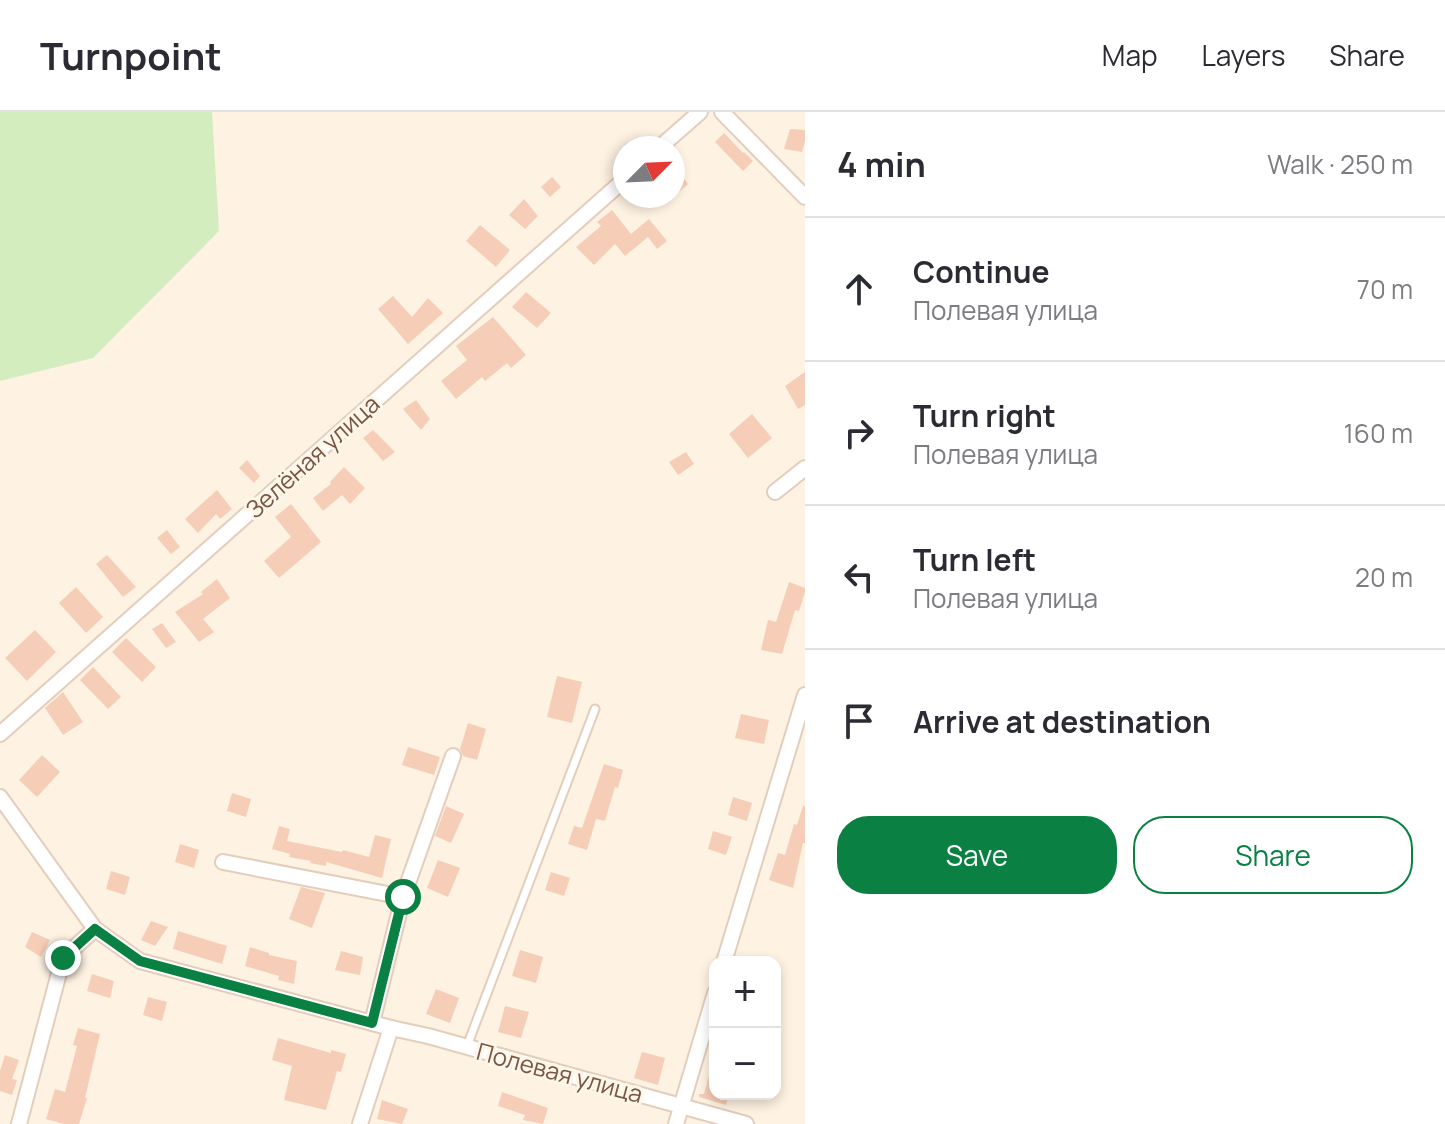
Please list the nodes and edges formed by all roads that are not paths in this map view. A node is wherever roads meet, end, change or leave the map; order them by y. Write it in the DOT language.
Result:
graph roads {
  1 [pos="700,112"];
  2 [pos="722,112"];
  3 [pos="673,136"];
  4 [pos="613,190"];
  5 [pos="805,197"];
  6 [pos="805,468"];
  7 [pos="775,492"];
  8 [pos="805,695"];
  9 [pos="595,709"];
  10 [pos="0,734"];
  11 [pos="453,756"];
  12 [pos="0,797"];
  13 [pos="223,862"];
  14 [pos="403,897"];
  15 [pos="95,929"];
  16 [pos="726,956"];
  17 [pos="709,1013"];
  18 [pos="372,1023"];
  19 [pos="391,1028"];
  20 [pos="467,1046"];
  21 [pos="681,1105"];
  22 [pos="19,1124"];
  23 [pos="360,1124"];
  24 [pos="676,1124"];
  25 [pos="746,1124"];
  1 -- 3 [label="street"];
  2 -- 5 [label="street"];
  4 -- 10 [label="street, Зелёная улица"];
  6 -- 7 [label="street"];
  8 -- 16 [label="street"];
  9 -- 20 [label="lane"];
  11 -- 14 [label="street"];
  12 -- 15 [label="street, Полевая улица"];
  13 -- 14 [label="street"];
  14 -- 18 [label="street"];
  15 -- 18 [label="street, Полевая улица"];
  15 -- 22 [label="street"];
  17 -- 21 [label="street"];
  18 -- 19 [label="street, Полевая улица"];
  19 -- 20 [label="street, Полевая улица"];
  19 -- 23 [label="street"];
  20 -- 21 [label="street, Полевая улица"];
  21 -- 24 [label="street"];
  21 -- 25 [label="street, Полевая улица"];
}
